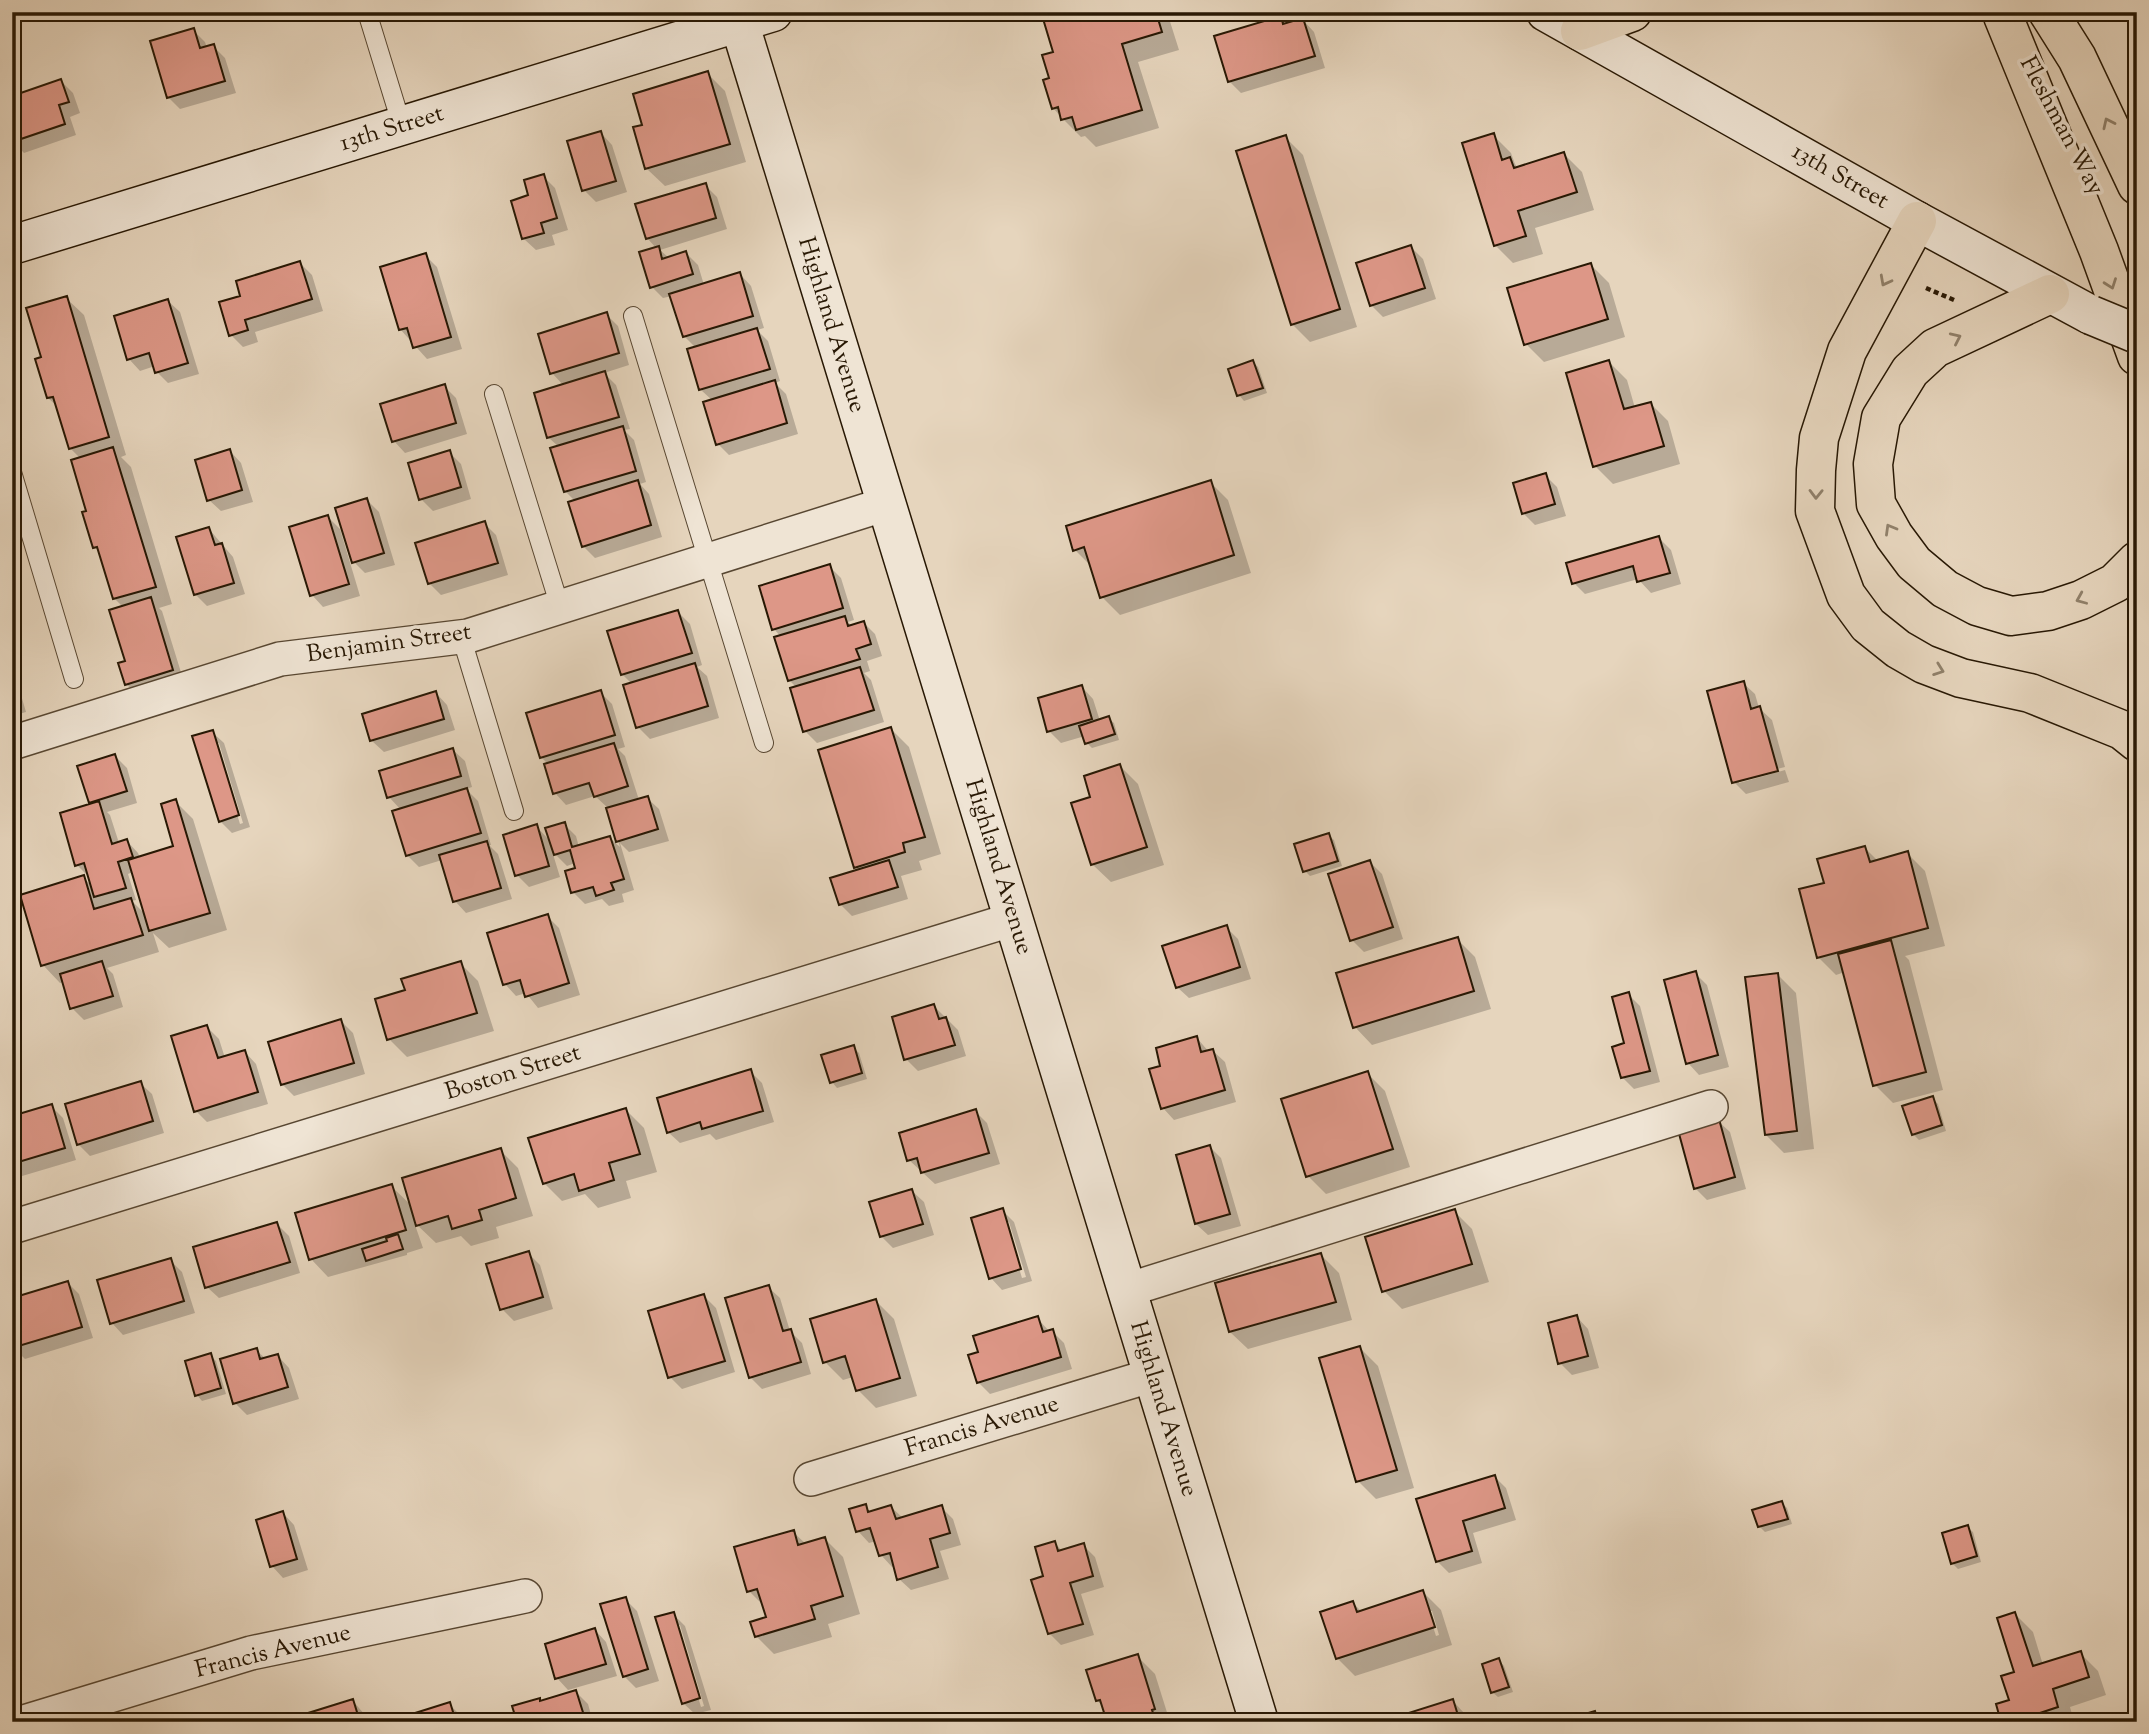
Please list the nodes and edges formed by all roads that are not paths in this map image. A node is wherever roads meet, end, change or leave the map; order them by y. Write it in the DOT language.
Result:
graph roads {
  1 [pos="367,12"];
  2 [pos="1546,12"];
  3 [pos="1632,12"];
  4 [pos="2048,12"];
  5 [pos="2002,14"];
  6 [pos="749,16"];
  7 [pos="1580,31"];
  8 [pos="402,126"];
  9 [pos="2137,185"];
  10 [pos="1917,221"];
  11 [pos="12,245"];
  12 [pos="2137,278"];
  13 [pos="2050,294"];
  14 [pos="633,316"];
  15 [pos="2137,334"];
  16 [pos="2137,356"];
  17 [pos="495,394"];
  18 [pos="12,472"];
  19 [pos="886,504"];
  20 [pos="708,560"];
  21 [pos="2137,561"];
  22 [pos="559,607"];
  23 [pos="461,636"];
  24 [pos="74,679"];
  25 [pos="2137,741"];
  26 [pos="12,743"];
  27 [pos="764,743"];
  28 [pos="514,811"];
  29 [pos="1014,919"];
  30 [pos="1711,1107"];
  31 [pos="12,1227"];
  32 [pos="1126,1290"];
  33 [pos="1153,1375"];
  34 [pos="811,1479"];
  35 [pos="525,1596"];
  36 [pos="24,1722"];
  37 [pos="1259,1722"];
  1 -- 8 [label="lane"];
  2 -- 7 [label="main road, 13th Street"];
  3 -- 7 [label="main road"];
  9 -- 4 [label="main road, Fleshman Way, one-way"];
  5 -- 12 [label="main road, Fleshman Way"];
  5 -- 16 [label="main road, one-way"];
  6 -- 8 [label="main road, 13th Street"];
  6 -- 19 [label="main road, Highland Avenue"];
  7 -- 10 [label="main road, 13th Street"];
  8 -- 11 [label="main road, 13th Street"];
  10 -- 13 [label="main road, 13th Street"];
  10 -- 25 [label="main road, one-way"];
  13 -- 15 [label="main road, 13th Street, bridge"];
  21 -- 13 [label="main road, one-way"];
  14 -- 20 [label="lane"];
  17 -- 22 [label="lane"];
  18 -- 24 [label="lane"];
  19 -- 20 [label="street, Benjamin Street"];
  19 -- 29 [label="main road, Highland Avenue"];
  20 -- 22 [label="street, Benjamin Street"];
  20 -- 27 [label="lane"];
  22 -- 23 [label="street, Benjamin Street"];
  23 -- 26 [label="street, Benjamin Street"];
  23 -- 28 [label="lane"];
  29 -- 31 [label="street, Boston Street"];
  29 -- 32 [label="main road, Highland Avenue"];
  30 -- 32 [label="street"];
  32 -- 33 [label="main road, Highland Avenue"];
  33 -- 34 [label="street, Francis Avenue"];
  33 -- 37 [label="main road, Highland Avenue"];
  35 -- 36 [label="street, Francis Avenue"];
}
